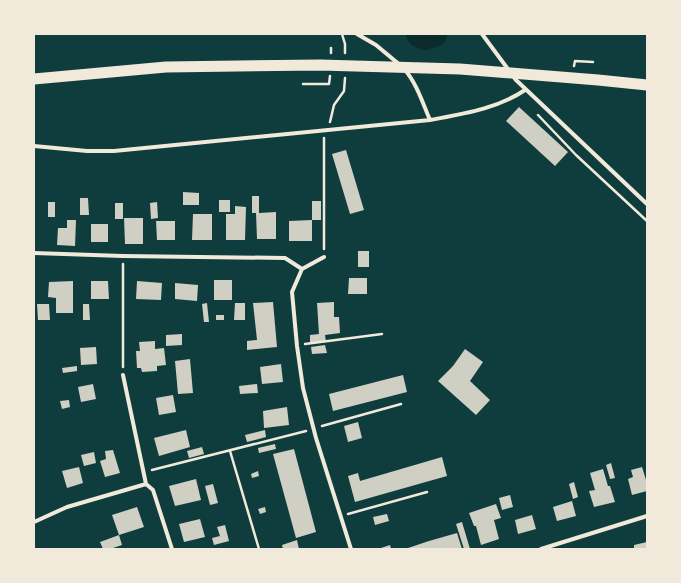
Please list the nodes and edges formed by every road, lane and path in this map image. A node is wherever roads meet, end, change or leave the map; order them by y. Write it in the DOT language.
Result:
graph roads {
  1 [pos="342,34"];
  2 [pos="357,34"];
  3 [pos="482,34"];
  4 [pos="345,60"];
  5 [pos="575,61"];
  6 [pos="593,62"];
  7 [pos="345,73"];
  8 [pos="34,79"];
  9 [pos="303,84"];
  10 [pos="330,84"];
  11 [pos="647,85"];
  12 [pos="525,90"];
  13 [pos="535,112"];
  14 [pos="430,120"];
  15 [pos="323,130"];
  16 [pos="329,130"];
  17 [pos="34,146"];
  18 [pos="647,204"];
  19 [pos="647,221"];
  20 [pos="34,253"];
  21 [pos="123,256"];
  22 [pos="324,257"];
  23 [pos="302,269"];
  24 [pos="382,334"];
  25 [pos="297,346"];
  26 [pos="123,375"];
  27 [pos="401,404"];
  28 [pos="313,429"];
  29 [pos="230,451"];
  30 [pos="144,472"];
  31 [pos="146,484"];
  32 [pos="427,492"];
  33 [pos="647,516"];
  34 [pos="340,517"];
  35 [pos="34,522"];
  36 [pos="172,549"];
  37 [pos="259,549"];
  38 [pos="351,549"];
  39 [pos="541,549"];
  1 -- 4 [label="path"];
  2 -- 14 [label="street"];
  3 -- 12 [label="street"];
  5 -- 6 [label="path"];
  7 -- 16 [label="path"];
  8 -- 11 [label="highway"];
  9 -- 10 [label="path"];
  12 -- 14 [label="street"];
  12 -- 18 [label="street"];
  13 -- 19 [label="path"];
  14 -- 16 [label="street"];
  15 -- 16 [label="street"];
  15 -- 17 [label="street"];
  15 -- 22 [label="path"];
  20 -- 21 [label="street"];
  21 -- 23 [label="street"];
  21 -- 26 [label="path"];
  22 -- 23 [label="street"];
  23 -- 25 [label="street"];
  24 -- 25 [label="path"];
  25 -- 28 [label="street"];
  26 -- 30 [label="street"];
  27 -- 28 [label="path"];
  28 -- 29 [label="path"];
  28 -- 34 [label="street"];
  29 -- 30 [label="path"];
  29 -- 37 [label="path"];
  30 -- 31 [label="street"];
  31 -- 35 [label="street"];
  31 -- 36 [label="street"];
  32 -- 34 [label="path"];
  33 -- 39 [label="street"];
  34 -- 38 [label="street"];
}
